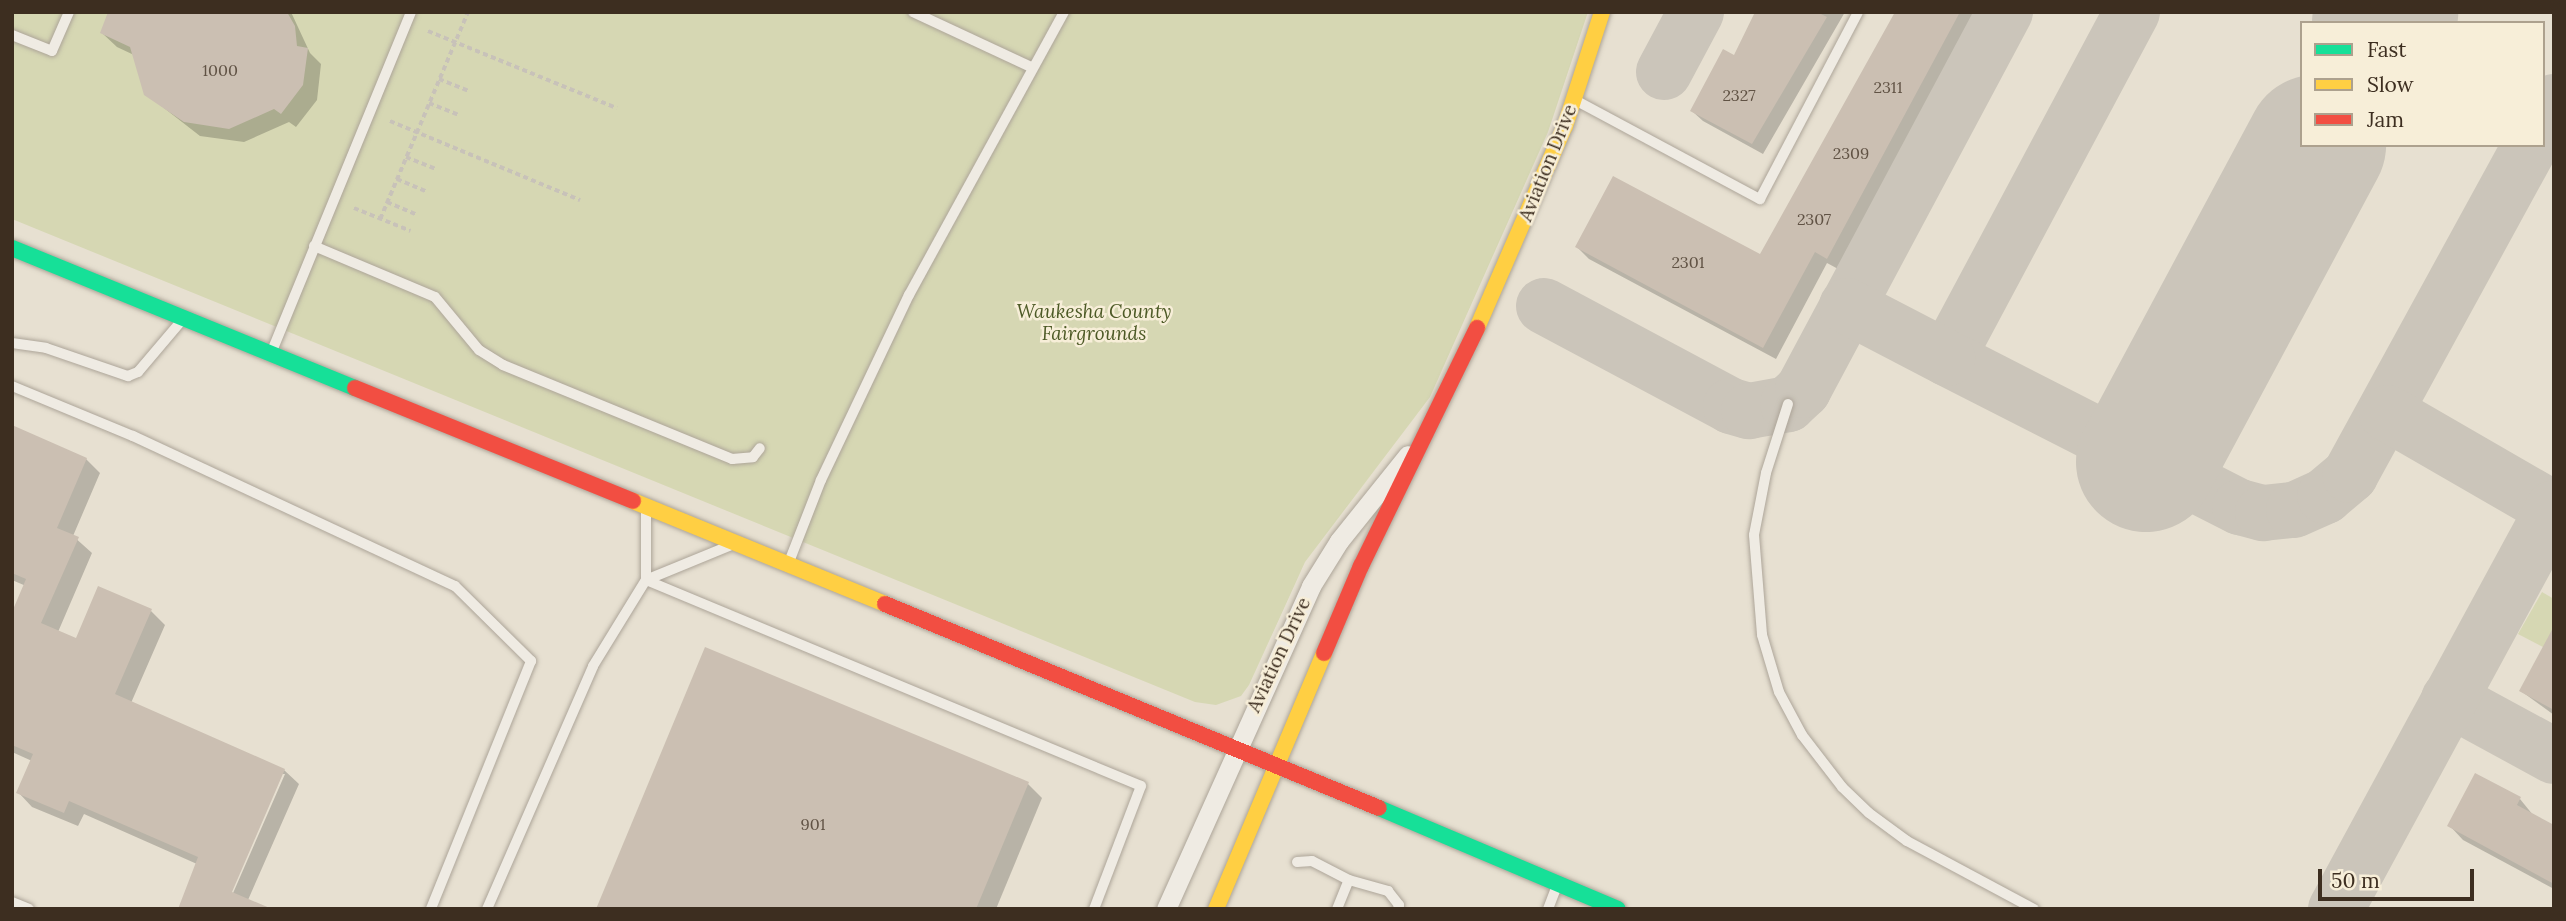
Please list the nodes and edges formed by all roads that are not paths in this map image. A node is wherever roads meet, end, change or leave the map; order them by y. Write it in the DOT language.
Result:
graph roads {
  1 [pos="69,12"];
  2 [pos="411,12"];
  3 [pos="913,12"];
  4 [pos="1064,12"];
  5 [pos="1602,12"];
  6 [pos="1858,12"];
  7 [pos="12,35"];
  8 [pos="1033,68"];
  9 [pos="1574,100"];
  10 [pos="314,246"];
  11 [pos="12,248"];
  12 [pos="183,319"];
  13 [pos="12,343"];
  14 [pos="270,355"];
  15 [pos="12,386"];
  16 [pos="1788,404"];
  17 [pos="1432,424"];
  18 [pos="760,448"];
  19 [pos="645,506"];
  20 [pos="736,543"];
  21 [pos="788,564"];
  22 [pos="646,580"];
  23 [pos="1236,747"];
  24 [pos="1277,764"];
  25 [pos="1297,862"];
  26 [pos="1349,880"];
  27 [pos="1559,883"];
  28 [pos="12,902"];
  29 [pos="29,909"];
  30 [pos="431,909"];
  31 [pos="487,909"];
  32 [pos="1094,909"];
  33 [pos="1166,909"];
  34 [pos="1216,909"];
  35 [pos="1337,909"];
  36 [pos="1398,909"];
  37 [pos="1548,909"];
  38 [pos="1618,909"];
  39 [pos="2034,909"];
  1 -- 7 [label="lane"];
  2 -- 10 [label="lane"];
  3 -- 8 [label="lane"];
  4 -- 8 [label="lane"];
  5 -- 9 [label="street, Aviation Drive"];
  6 -- 9 [label="lane"];
  8 -- 21 [label="lane"];
  9 -- 17 [label="street, Aviation Drive"];
  10 -- 14 [label="lane"];
  10 -- 18 [label="lane"];
  11 -- 12 [label="street"];
  12 -- 13 [label="lane"];
  12 -- 14 [label="street"];
  14 -- 19 [label="street"];
  15 -- 30 [label="lane"];
  16 -- 39 [label="lane"];
  17 -- 23 [label="street, Aviation Drive"];
  17 -- 24 [label="street, Aviation Drive"];
  19 -- 20 [label="street"];
  19 -- 22 [label="lane"];
  20 -- 21 [label="street"];
  20 -- 22 [label="lane"];
  21 -- 23 [label="street"];
  22 -- 31 [label="lane"];
  22 -- 32 [label="lane"];
  23 -- 24 [label="street"];
  23 -- 33 [label="street, Aviation Drive"];
  24 -- 27 [label="street"];
  24 -- 34 [label="street, Aviation Drive"];
  25 -- 26 [label="lane"];
  26 -- 35 [label="lane"];
  26 -- 36 [label="lane"];
  27 -- 37 [label="lane"];
  27 -- 38 [label="street"];
  28 -- 29 [label="lane"];
}
